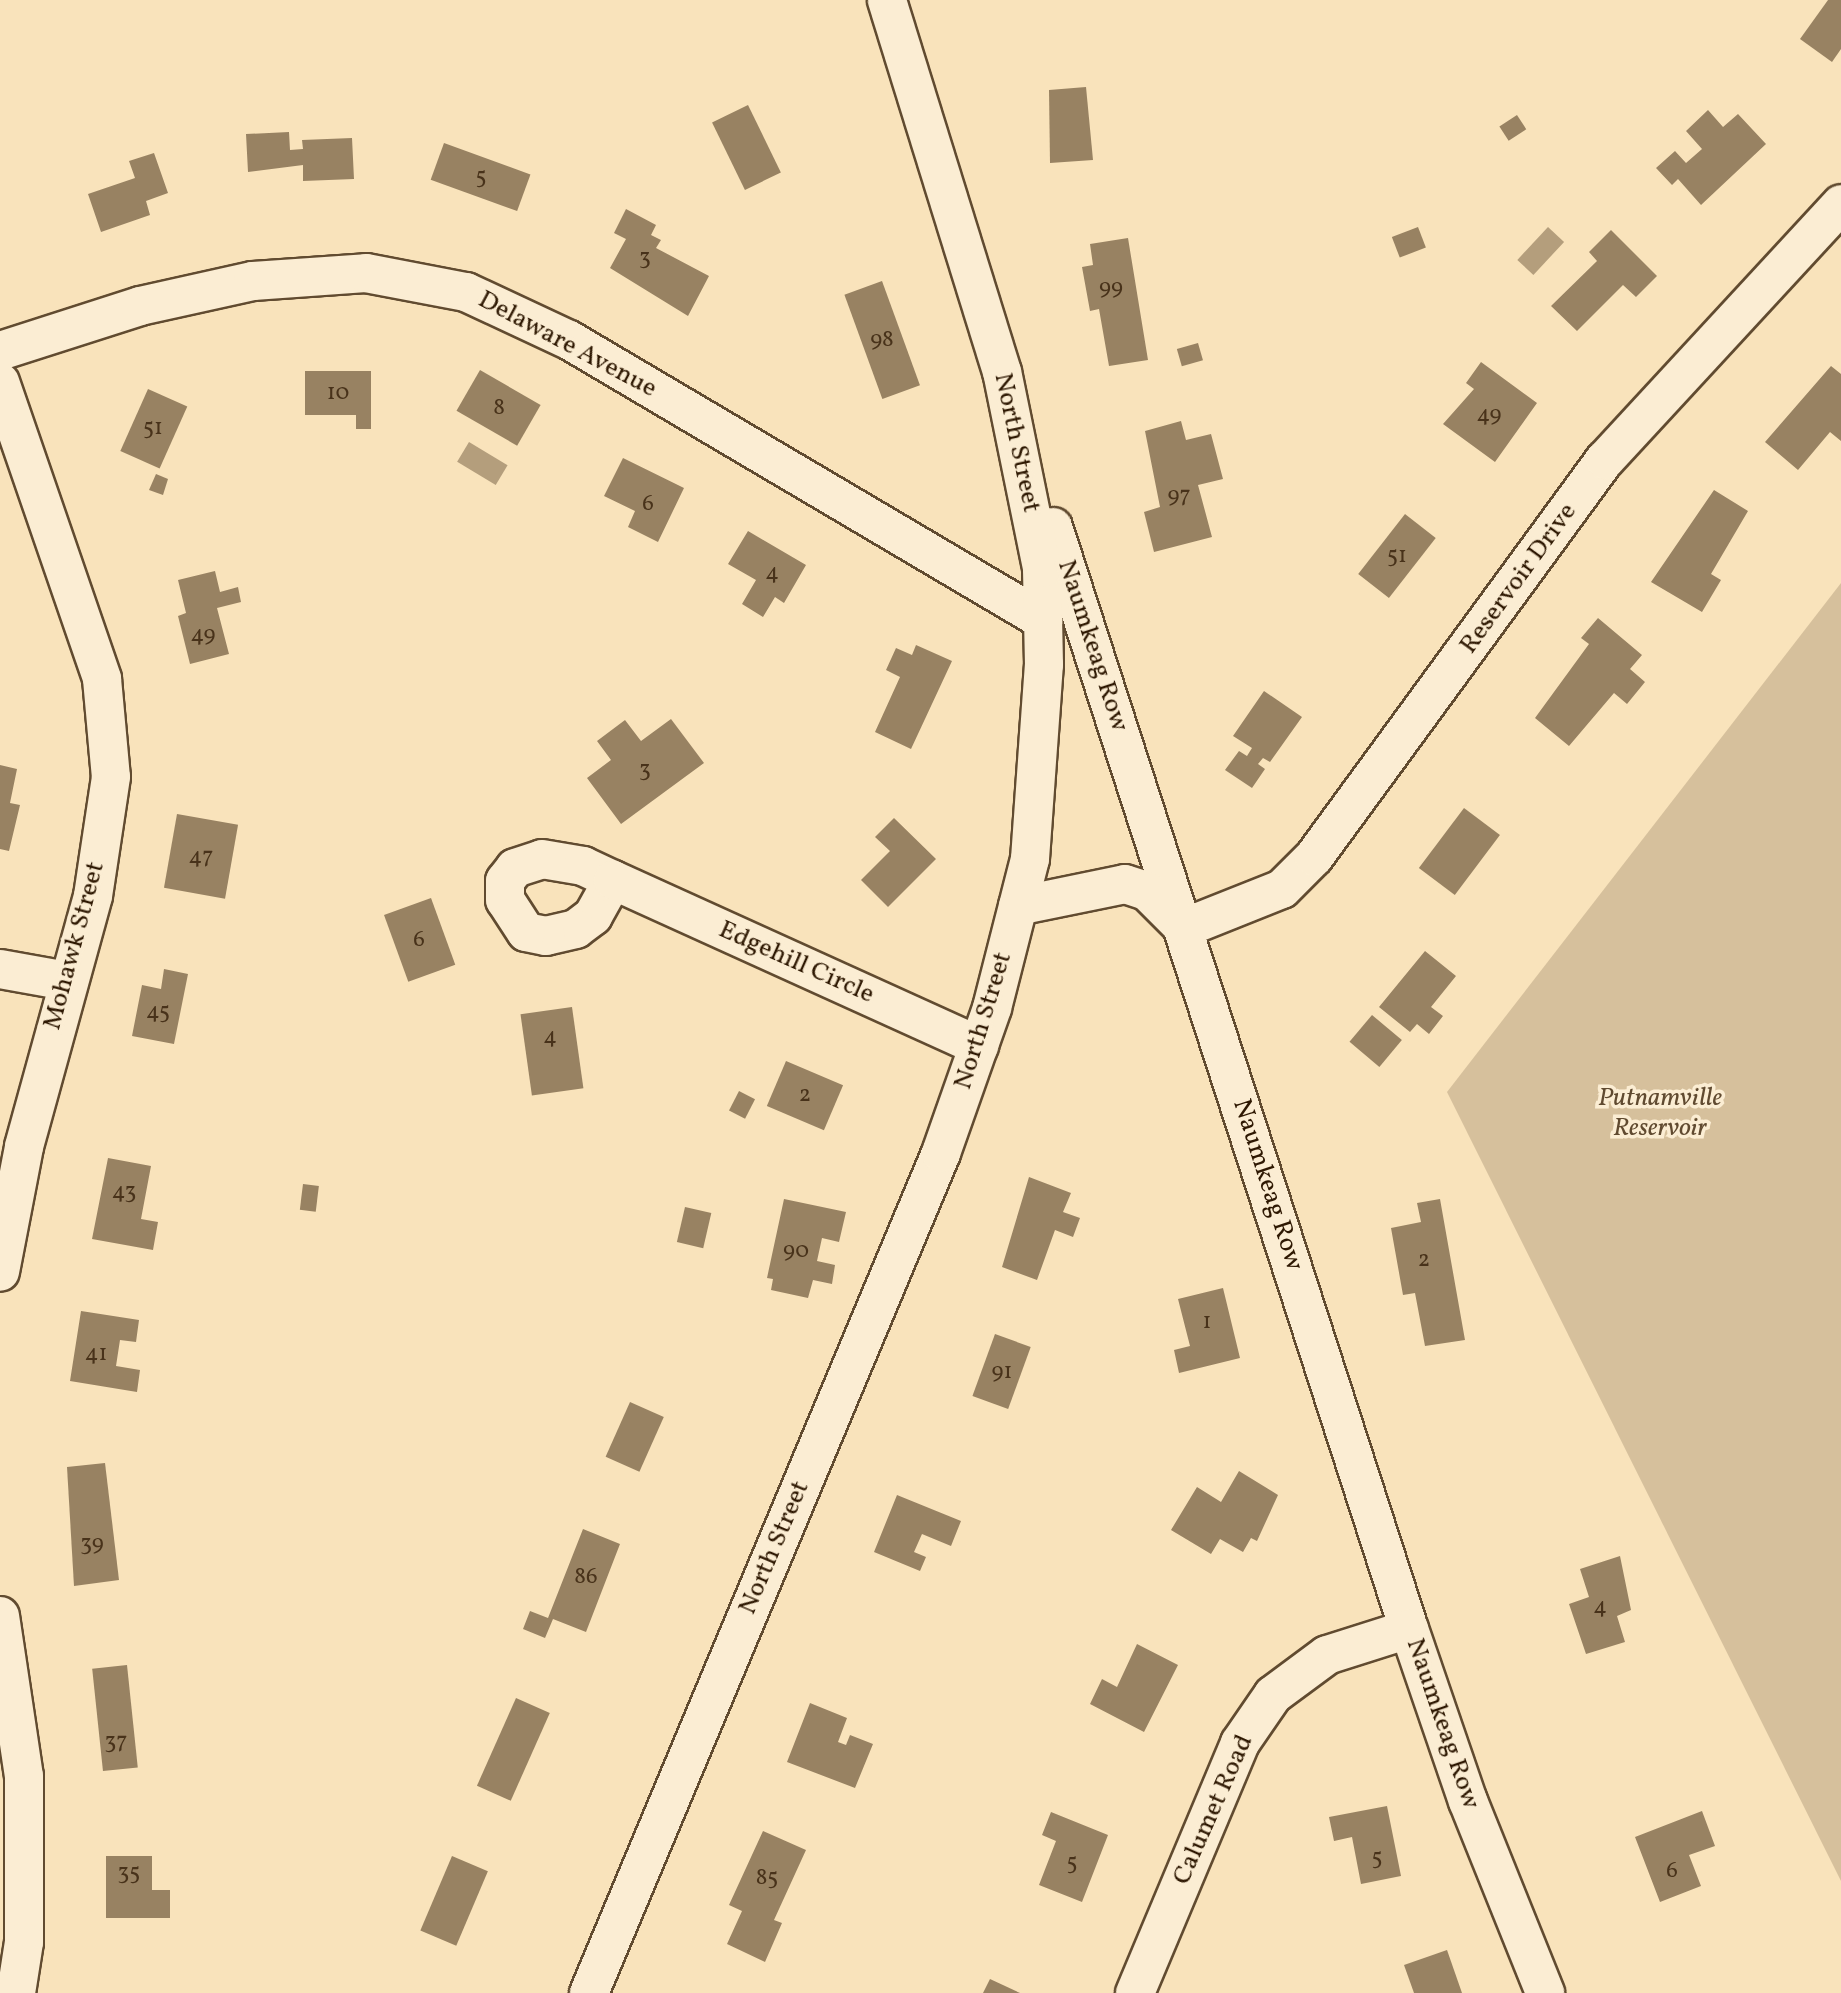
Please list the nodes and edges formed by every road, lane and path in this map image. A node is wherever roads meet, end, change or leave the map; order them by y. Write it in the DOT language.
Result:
graph roads {
  1 [pos="887,0"];
  2 [pos="1841,204"];
  3 [pos="0,351"];
  4 [pos="1002,372"];
  5 [pos="0,382"];
  6 [pos="1043,620"];
  7 [pos="613,880"];
  8 [pos="1018,906"];
  9 [pos="1184,928"];
  10 [pos="0,969"];
  11 [pos="67,981"];
  12 [pos="979,1046"];
  13 [pos="0,1272"];
  14 [pos="0,1616"];
  15 [pos="1409,1629"];
  16 [pos="16,1993"];
  17 [pos="589,1993"];
  18 [pos="1135,1993"];
  19 [pos="1545,1993"];
  1 -- 4 [label="street, North Street"];
  2 -- 9 [label="street, Reservoir Drive"];
  3 -- 6 [label="street, Delaware Avenue"];
  4 -- 6 [label="street, North Street"];
  4 -- 9 [label="street, Naumkeag Row"];
  5 -- 11 [label="street, Mohawk Street"];
  6 -- 8 [label="street, North Street"];
  7 -- 12 [label="street, Edgehill Circle"];
  8 -- 9 [label="street"];
  8 -- 12 [label="street, North Street"];
  9 -- 15 [label="street, Naumkeag Row"];
  10 -- 11 [label="street"];
  11 -- 13 [label="street, Mohawk Street"];
  12 -- 17 [label="street, North Street"];
  14 -- 16 [label="street"];
  15 -- 18 [label="street, Calumet Road"];
  15 -- 19 [label="street, Naumkeag Row"];
}
